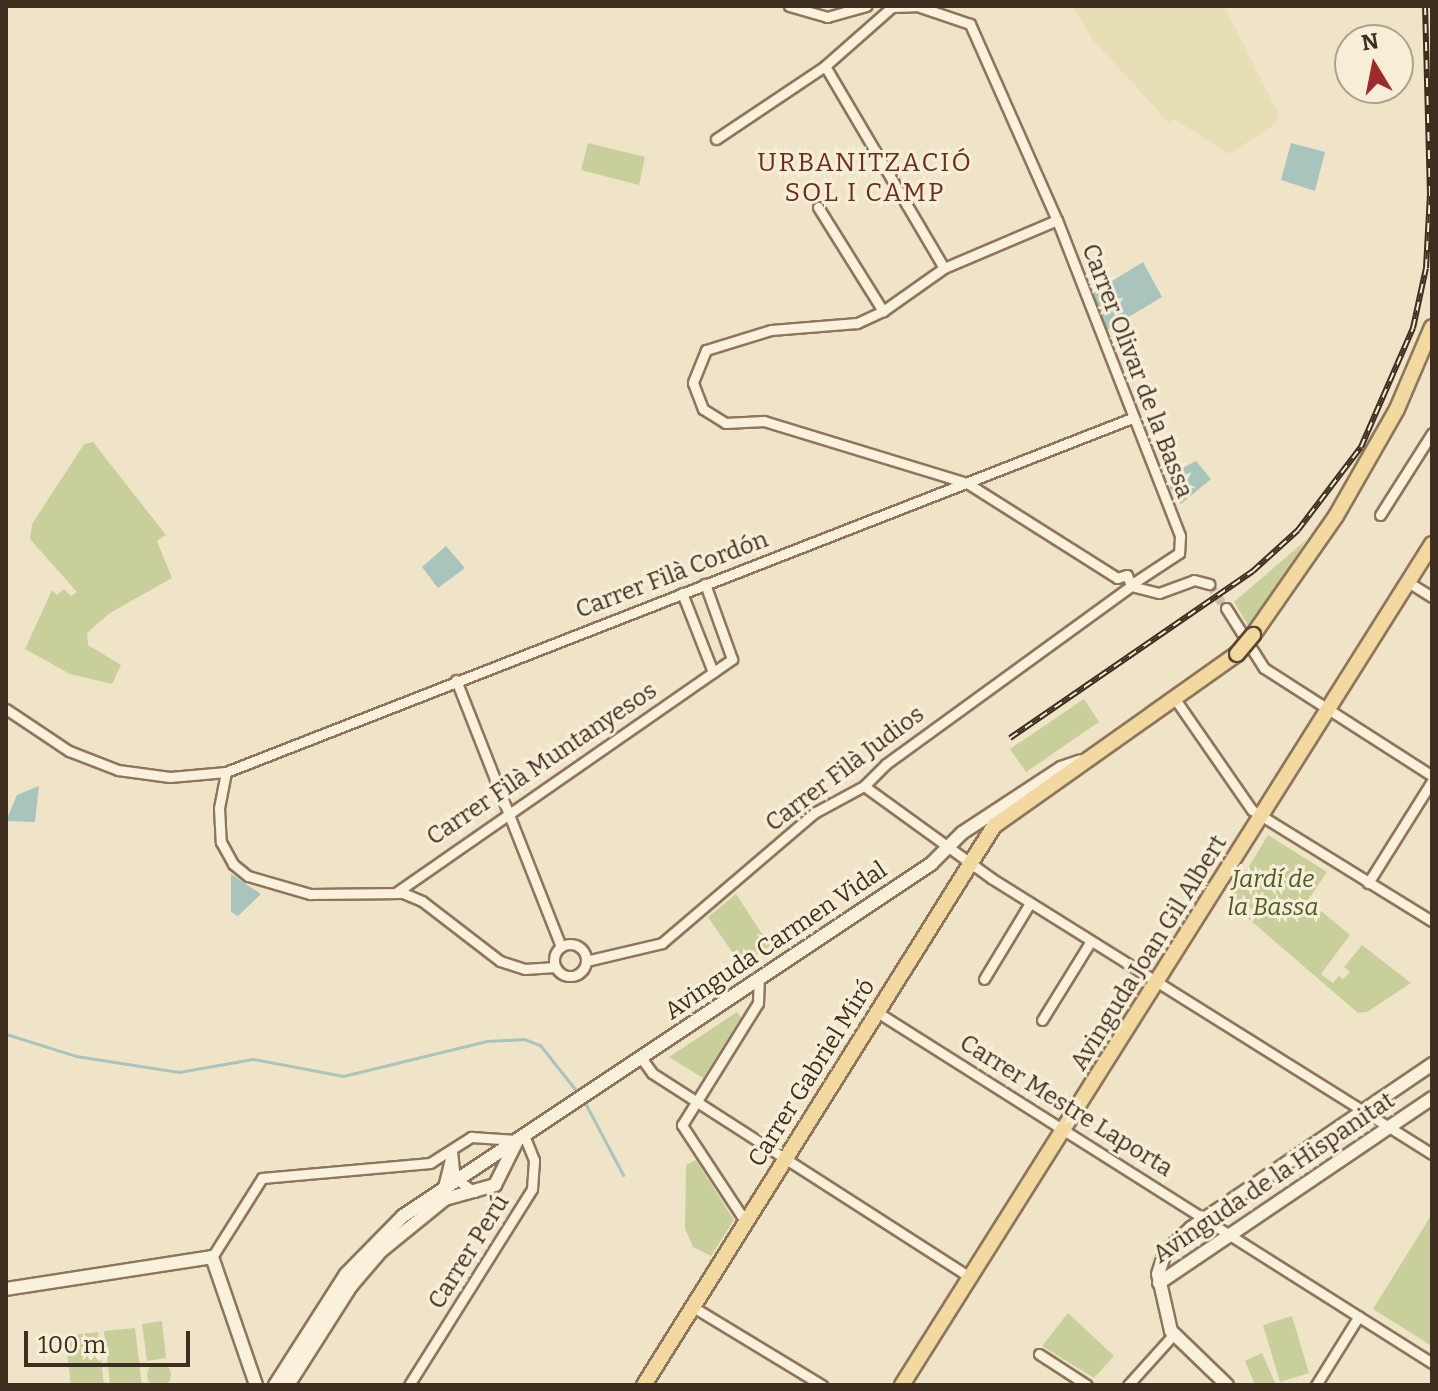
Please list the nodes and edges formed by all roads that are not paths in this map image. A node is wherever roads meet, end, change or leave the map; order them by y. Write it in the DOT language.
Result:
graph roads {
  1 [pos="789,6"];
  2 [pos="866,6"];
  3 [pos="916,6"];
  4 [pos="944,6"];
  5 [pos="970,24"];
  6 [pos="825,66"];
  7 [pos="716,139"];
  8 [pos="818,207"];
  9 [pos="1057,220"];
  10 [pos="944,268"];
  11 [pos="883,311"];
  12 [pos="1431,332"];
  13 [pos="1132,418"];
  14 [pos="1432,433"];
  15 [pos="967,483"];
  16 [pos="1380,515"];
  17 [pos="1180,536"];
  18 [pos="1432,544"];
  19 [pos="1408,582"];
  20 [pos="705,584"];
  21 [pos="1209,584"];
  22 [pos="1129,587"];
  23 [pos="682,593"];
  24 [pos="1432,597"];
  25 [pos="1226,608"];
  26 [pos="713,672"];
  27 [pos="456,680"];
  28 [pos="1175,699"];
  29 [pos="6,709"];
  30 [pos="1328,710"];
  31 [pos="1084,760"];
  32 [pos="226,772"];
  33 [pos="1432,778"];
  34 [pos="864,786"];
  35 [pos="509,810"];
  36 [pos="1261,816"];
  37 [pos="945,846"];
  38 [pos="969,864"];
  39 [pos="1368,883"];
  40 [pos="397,892"];
  41 [pos="1030,903"];
  42 [pos="1432,921"];
  43 [pos="1091,941"];
  44 [pos="561,946"];
  45 [pos="586,961"];
  46 [pos="555,967"];
  47 [pos="759,979"];
  48 [pos="984,979"];
  49 [pos="1156,982"];
  50 [pos="877,1012"];
  51 [pos="1042,1020"];
  52 [pos="642,1059"];
  53 [pos="1432,1064"];
  54 [pos="1432,1098"];
  55 [pos="697,1102"];
  56 [pos="1364,1110"];
  57 [pos="1389,1127"];
  58 [pos="1064,1128"];
  59 [pos="520,1138"];
  60 [pos="485,1139"];
  61 [pos="497,1151"];
  62 [pos="1432,1154"];
  63 [pos="451,1155"];
  64 [pos="784,1158"];
  65 [pos="502,1173"];
  66 [pos="455,1178"];
  67 [pos="443,1187"];
  68 [pos="476,1192"];
  69 [pos="1206,1219"];
  70 [pos="745,1221"];
  71 [pos="1232,1235"];
  72 [pos="212,1257"];
  73 [pos="970,1277"];
  74 [pos="1159,1283"];
  75 [pos="6,1289"];
  76 [pos="693,1307"];
  77 [pos="1359,1316"];
  78 [pos="1173,1335"];
  79 [pos="1039,1354"];
  80 [pos="1432,1363"];
  81 [pos="256,1385"];
  82 [pos="275,1385"];
  83 [pos="288,1385"];
  84 [pos="409,1385"];
  85 [pos="644,1385"];
  86 [pos="822,1385"];
  87 [pos="902,1385"];
  88 [pos="1087,1385"];
  89 [pos="1128,1385"];
  90 [pos="1227,1385"];
  91 [pos="1316,1385"];
  1 -- 2 [label="street"];
  3 -- 5 [label="street"];
  3 -- 6 [label="street"];
  4 -- 5 [label="street"];
  5 -- 9 [label="street, Carrer Olivar de la Bassa"];
  6 -- 7 [label="street"];
  6 -- 10 [label="street"];
  8 -- 11 [label="street"];
  9 -- 10 [label="street"];
  9 -- 13 [label="street, Carrer Olivar de la Bassa"];
  10 -- 11 [label="street"];
  11 -- 15 [label="street"];
  12 -- 28 [label="main road, Carrer Gabriel Miró, bridge"];
  13 -- 15 [label="street, Carrer Filà Cordón"];
  13 -- 17 [label="street, Carrer Olivar de la Bassa"];
  14 -- 16 [label="street"];
  15 -- 20 [label="street, Carrer Filà Cordón"];
  15 -- 22 [label="street"];
  17 -- 22 [label="street, Carrer Filà Judios"];
  18 -- 19 [label="main road, Avinguda Joan Gil Albert"];
  19 -- 24 [label="street"];
  19 -- 30 [label="main road, Avinguda Joan Gil Albert"];
  20 -- 23 [label="street, Carrer Filà Cordón"];
  20 -- 26 [label="street, Carrer Filà Muntanyesos"];
  21 -- 22 [label="street"];
  22 -- 34 [label="street, Carrer Filà Judios"];
  23 -- 26 [label="street"];
  23 -- 27 [label="street, Carrer Filà Cordón"];
  25 -- 30 [label="street"];
  26 -- 35 [label="street, Carrer Filà Muntanyesos"];
  27 -- 32 [label="street, Carrer Filà Cordón"];
  27 -- 35 [label="street"];
  28 -- 31 [label="main road, Carrer Gabriel Miró"];
  28 -- 36 [label="street"];
  29 -- 32 [label="street, Carrer Filà Cordón"];
  30 -- 33 [label="street"];
  30 -- 36 [label="main road, Avinguda Joan Gil Albert"];
  31 -- 37 [label="street, Avinguda Carmen Vidal"];
  31 -- 38 [label="main road, Carrer Gabriel Miró"];
  32 -- 40 [label="street"];
  33 -- 39 [label="street"];
  34 -- 37 [label="street"];
  34 -- 45 [label="street, Carrer Filà Judios"];
  35 -- 40 [label="street, Carrer Filà Muntanyesos"];
  35 -- 44 [label="street"];
  36 -- 39 [label="street"];
  36 -- 49 [label="main road, Avinguda Joan Gil Albert"];
  37 -- 38 [label="street"];
  37 -- 47 [label="street, Avinguda Carmen Vidal"];
  38 -- 41 [label="street"];
  38 -- 50 [label="main road, Carrer Gabriel Miró"];
  39 -- 42 [label="street"];
  40 -- 46 [label="street"];
  41 -- 43 [label="street"];
  41 -- 48 [label="street"];
  43 -- 49 [label="street"];
  43 -- 51 [label="street"];
  44 -- 45 [label="street"];
  44 -- 46 [label="street"];
  45 -- 46 [label="street"];
  47 -- 52 [label="street, Avinguda Carmen Vidal"];
  47 -- 55 [label="street"];
  49 -- 56 [label="street"];
  49 -- 58 [label="main road, Avinguda Joan Gil Albert"];
  50 -- 58 [label="street, Carrer Mestre Laporta"];
  50 -- 64 [label="main road, Carrer Gabriel Miró"];
  52 -- 55 [label="street"];
  52 -- 59 [label="street, Avinguda Carmen Vidal"];
  53 -- 56 [label="street, Avinguda de la Hispanitat"];
  54 -- 57 [label="street, Avinguda de la Hispanitat"];
  55 -- 64 [label="street"];
  55 -- 70 [label="street"];
  56 -- 57 [label="street"];
  56 -- 69 [label="street, Avinguda de la Hispanitat"];
  57 -- 62 [label="street"];
  57 -- 71 [label="street, Avinguda de la Hispanitat"];
  58 -- 69 [label="street, Carrer Mestre Laporta"];
  58 -- 73 [label="main road, Avinguda Joan Gil Albert"];
  59 -- 60 [label="street"];
  59 -- 61 [label="street, Avinguda Carmen Vidal"];
  59 -- 65 [label="street"];
  59 -- 84 [label="street, Carrer Perú"];
  60 -- 61 [label="street"];
  60 -- 63 [label="street"];
  61 -- 65 [label="street"];
  61 -- 66 [label="street, Avinguda Carmen Vidal"];
  63 -- 66 [label="street"];
  63 -- 67 [label="street"];
  63 -- 72 [label="street"];
  64 -- 70 [label="main road, Carrer Gabriel Miró"];
  64 -- 73 [label="street"];
  65 -- 68 [label="street"];
  66 -- 67 [label="street, Avinguda Carmen Vidal"];
  66 -- 68 [label="street"];
  67 -- 82 [label="street, Avinguda Carmen Vidal"];
  68 -- 83 [label="street"];
  69 -- 71 [label="street, Carrer Mestre Laporta"];
  69 -- 74 [label="street, Avinguda de la Hispanitat"];
  70 -- 76 [label="main road, Carrer Gabriel Miró"];
  71 -- 74 [label="street, Avinguda de la Hispanitat"];
  71 -- 77 [label="street, Carrer Mestre Laporta"];
  72 -- 75 [label="street"];
  72 -- 81 [label="street"];
  73 -- 87 [label="main road, Avinguda Joan Gil Albert"];
  74 -- 78 [label="street"];
  76 -- 85 [label="main road, Carrer Gabriel Miró"];
  76 -- 86 [label="street"];
  77 -- 80 [label="street, Carrer Mestre Laporta"];
  77 -- 91 [label="street"];
  78 -- 89 [label="street"];
  78 -- 90 [label="street"];
  79 -- 88 [label="street"];
}
